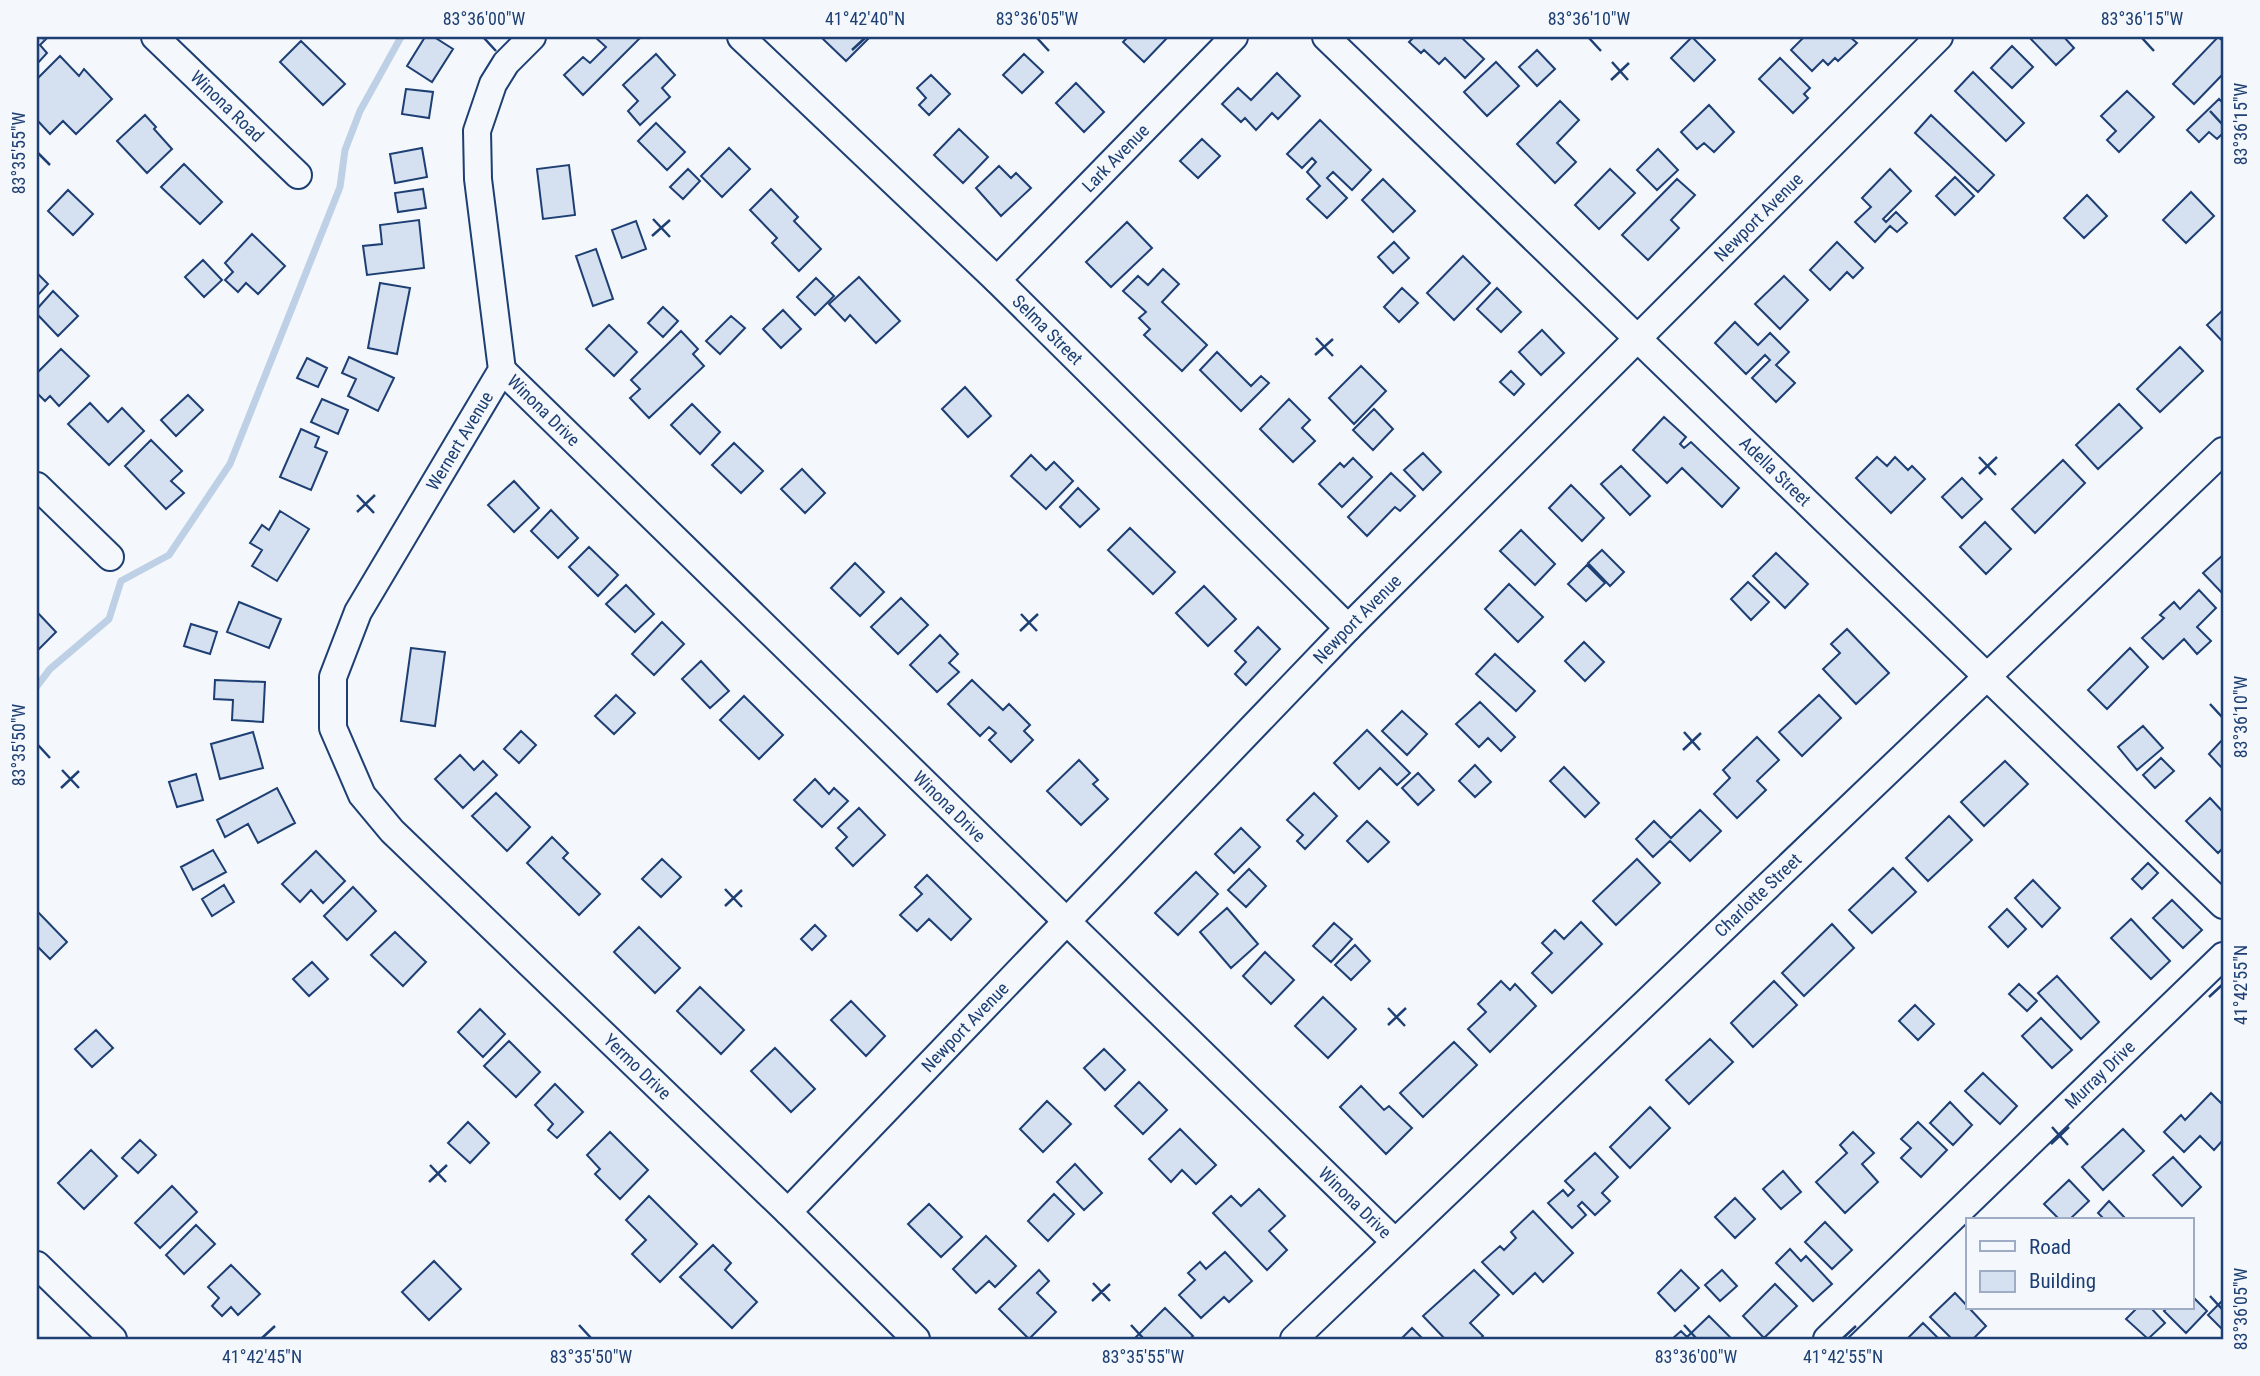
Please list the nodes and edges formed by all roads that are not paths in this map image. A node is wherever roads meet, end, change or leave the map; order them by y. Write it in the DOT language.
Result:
graph roads {
  1 [pos="155,37"];
  2 [pos="532,37"];
  3 [pos="741,37"];
  4 [pos="1234,37"];
  5 [pos="1326,37"];
  6 [pos="1939,37"];
  7 [pos="298,175"];
  8 [pos="997,280"];
  9 [pos="1639,339"];
  10 [pos="502,370"];
  11 [pos="2223,451"];
  12 [pos="37,486"];
  13 [pos="110,557"];
  14 [pos="1348,628"];
  15 [pos="1987,677"];
  16 [pos="362,795"];
  17 [pos="2223,905"];
  18 [pos="1067,921"];
  19 [pos="2223,956"];
  20 [pos="788,1212"];
  21 [pos="1395,1242"];
  22 [pos="37,1265"];
  23 [pos="113,1339"];
  24 [pos="916,1339"];
  25 [pos="1294,1339"];
  26 [pos="1827,1339"];
  1 -- 7 [label="street, Winona Road"];
  2 -- 10 [label="street"];
  3 -- 8 [label="street, Selma Street"];
  4 -- 8 [label="street, Lark Avenue"];
  5 -- 9 [label="street, Adella Street"];
  6 -- 9 [label="street, Newport Avenue"];
  8 -- 14 [label="street, Selma Street"];
  9 -- 14 [label="street, Newport Avenue"];
  9 -- 15 [label="street, Adella Street"];
  10 -- 16 [label="street, Wernert Avenue"];
  10 -- 18 [label="street, Winona Drive"];
  11 -- 15 [label="street, Charlotte Street"];
  12 -- 13 [label="street"];
  14 -- 18 [label="street, Newport Avenue"];
  15 -- 17 [label="street, Adella Street"];
  15 -- 21 [label="street, Charlotte Street"];
  16 -- 20 [label="street, Yermo Drive"];
  18 -- 20 [label="street, Newport Avenue"];
  18 -- 21 [label="street, Winona Drive"];
  19 -- 26 [label="street, Murray Drive"];
  20 -- 24 [label="street, Yermo Drive"];
  21 -- 25 [label="street, Charlotte Street"];
  22 -- 23 [label="street"];
}
